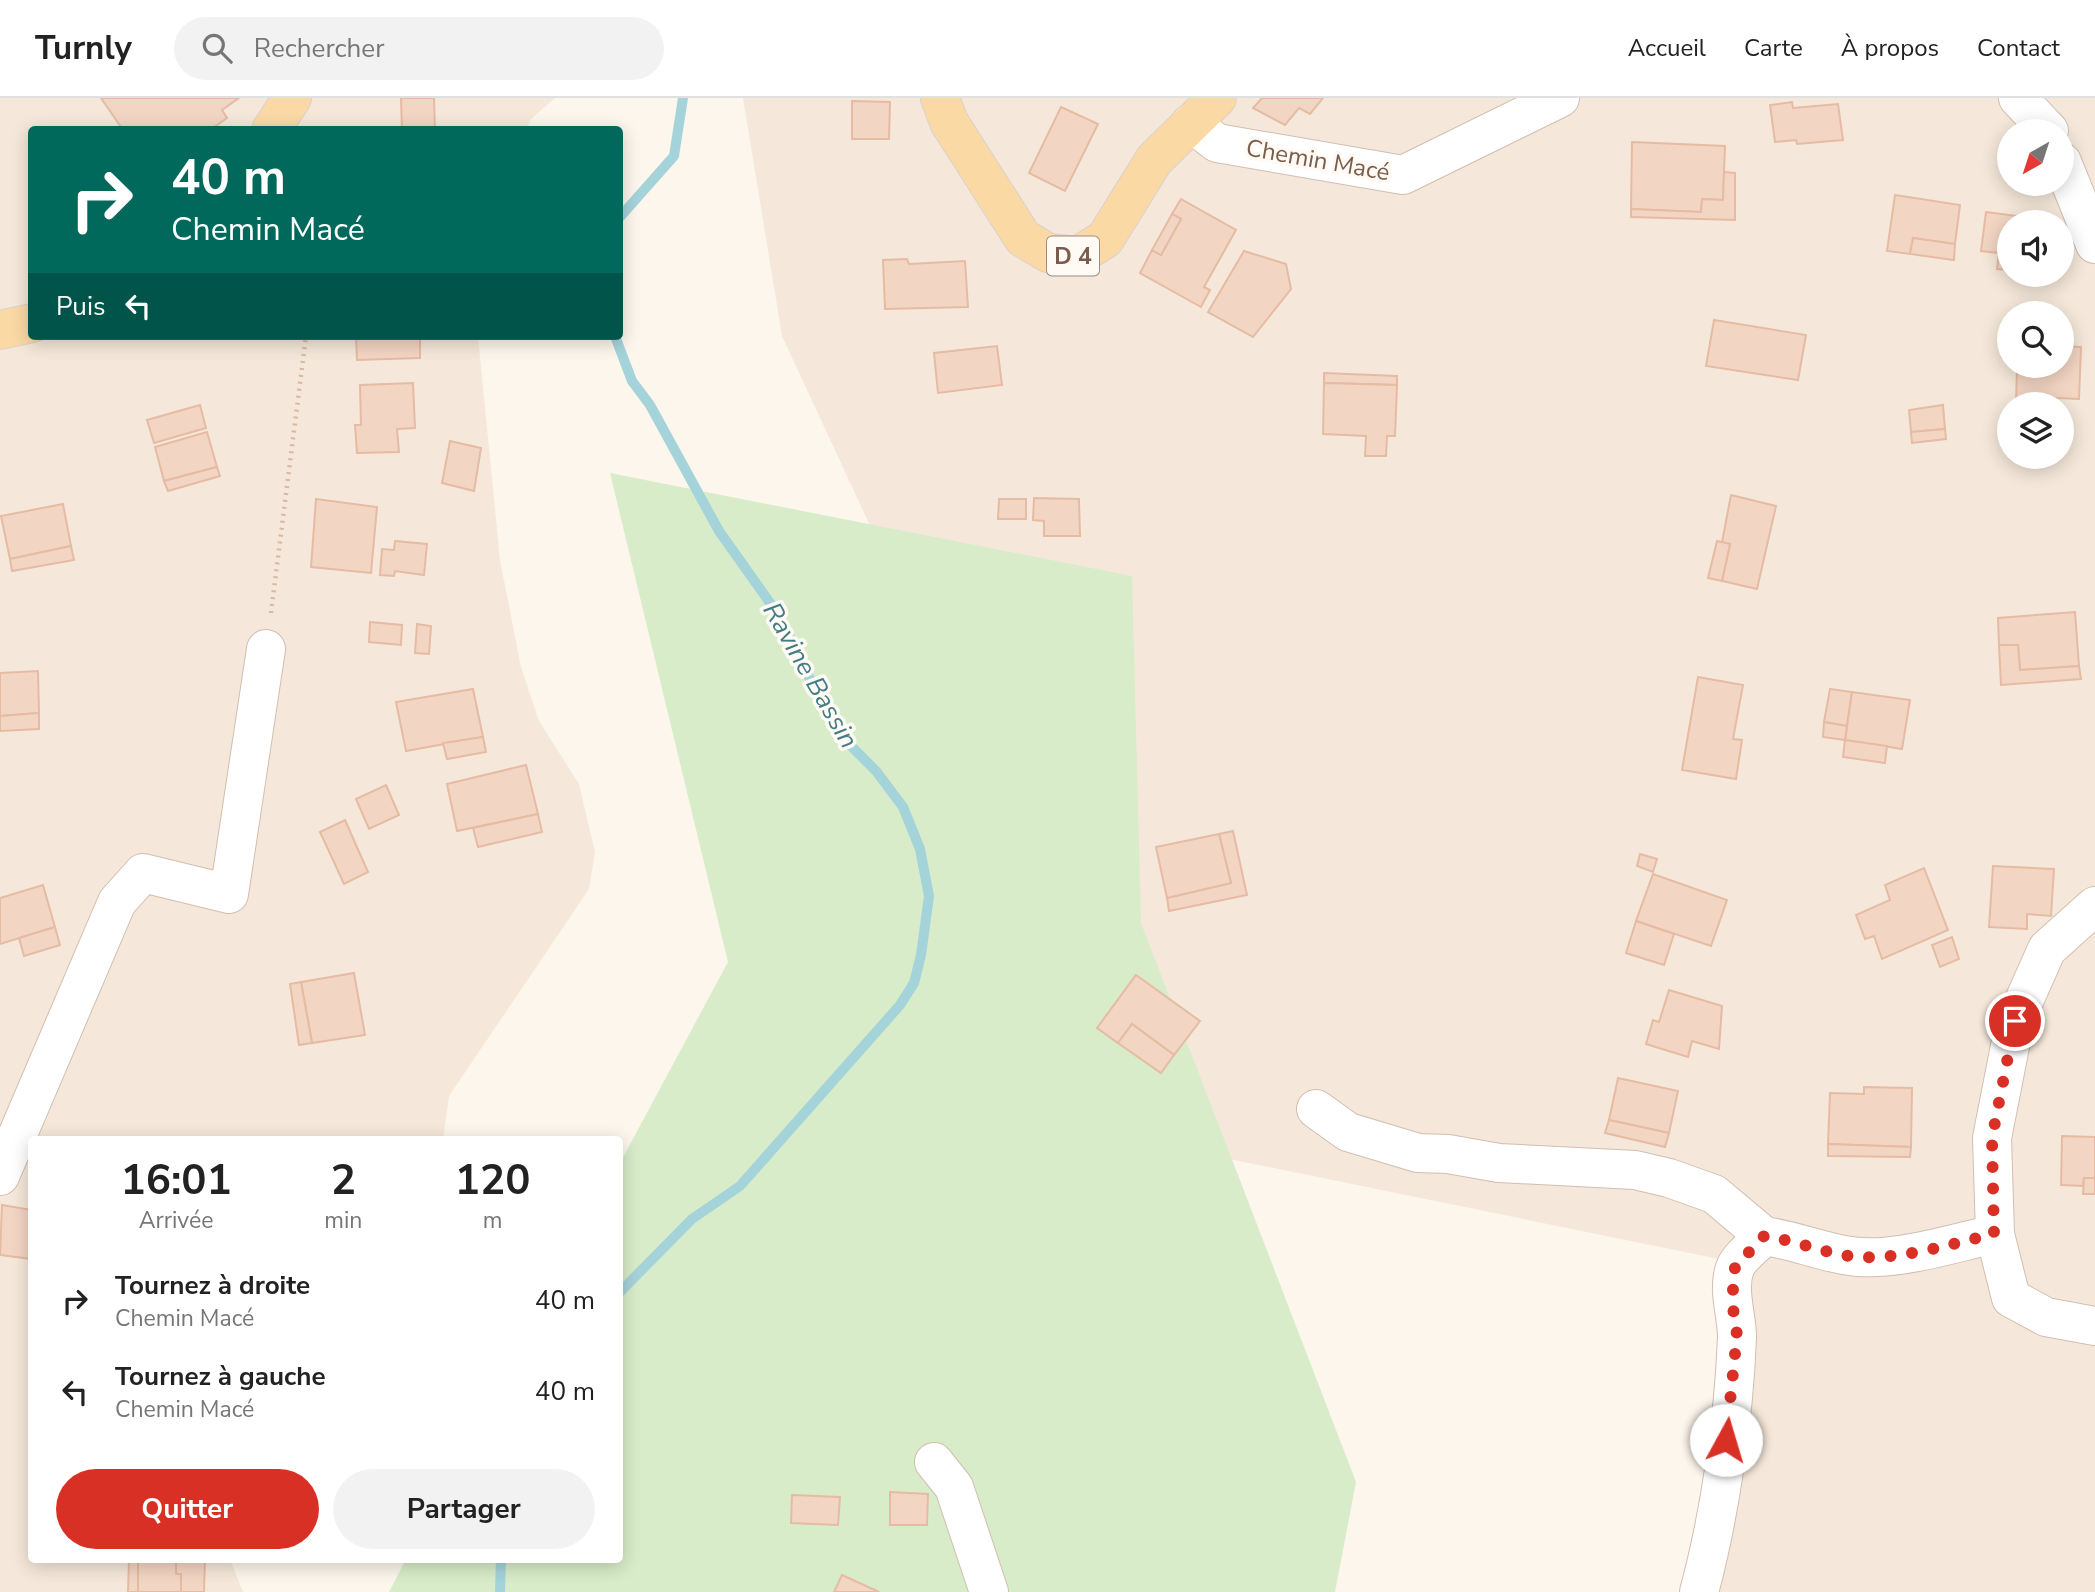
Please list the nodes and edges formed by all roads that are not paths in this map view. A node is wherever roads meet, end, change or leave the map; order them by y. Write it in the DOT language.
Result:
graph roads {
  1 [pos="292,98"];
  2 [pos="940,98"];
  3 [pos="1560,98"];
  4 [pos="2018,98"];
  5 [pos="1204,111"];
  6 [pos="2038,119"];
  7 [pos="274,126"];
  8 [pos="2074,192"];
  9 [pos="2095,244"];
  10 [pos="28,324"];
  11 [pos="0,330"];
  12 [pos="266,649"];
  13 [pos="2095,906"];
  14 [pos="1316,1109"];
  15 [pos="0,1177"];
  16 [pos="1994,1234"];
  17 [pos="1764,1236"];
  18 [pos="2095,1326"];
  19 [pos="934,1462"];
  20 [pos="989,1592"];
  21 [pos="1699,1592"];
  1 -- 7 [label="main road"];
  2 -- 5 [label="main road, D 4"];
  3 -- 5 [label="street, Chemin Macé"];
  4 -- 6 [label="street"];
  8 -- 9 [label="street"];
  10 -- 11 [label="main road"];
  12 -- 15 [label="street"];
  13 -- 16 [label="street"];
  14 -- 17 [label="street"];
  16 -- 17 [label="street"];
  16 -- 18 [label="street"];
  17 -- 21 [label="street"];
  19 -- 20 [label="street"];
}
